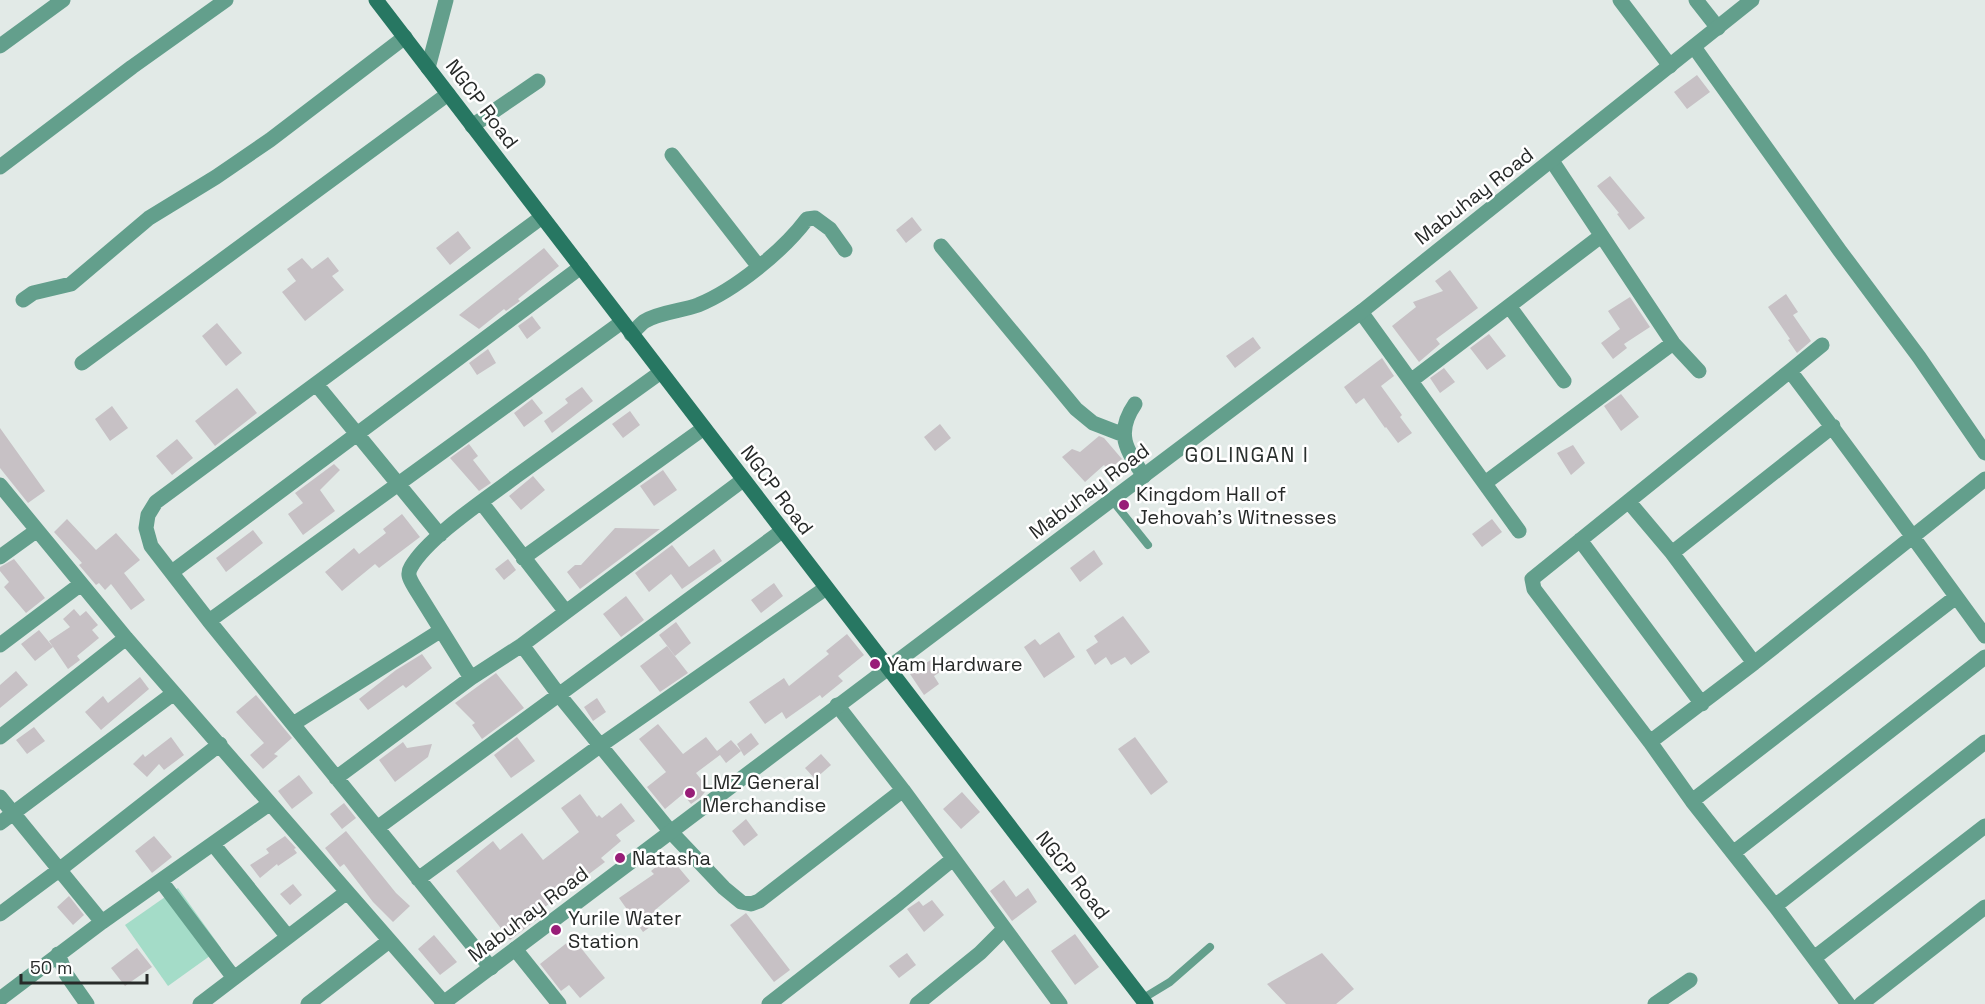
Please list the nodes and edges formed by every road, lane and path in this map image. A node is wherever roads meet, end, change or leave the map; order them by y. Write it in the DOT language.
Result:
graph roads {
  1 [pos="63,0"];
  2 [pos="226,0"];
  3 [pos="376,0"];
  4 [pos="446,0"];
  5 [pos="1620,0"];
  6 [pos="1696,0"];
  7 [pos="1752,0"];
  8 [pos="1718,28"];
  9 [pos="405,37"];
  10 [pos="0,46"];
  11 [pos="1694,47"];
  12 [pos="1670,66"];
  13 [pos="428,68"];
  14 [pos="538,81"];
  15 [pos="448,94"];
  16 [pos="472,126"];
  17 [pos="672,155"];
  18 [pos="1552,161"];
  19 [pos="0,166"];
  20 [pos="542,217"];
  21 [pos="1601,236"];
  22 [pos="941,246"];
  23 [pos="845,250"];
  24 [pos="581,267"];
  25 [pos="759,267"];
  26 [pos="23,300"];
  27 [pos="1509,306"];
  28 [pos="1361,312"];
  29 [pos="627,328"];
  30 [pos="1673,343"];
  31 [pos="1822,345"];
  32 [pos="82,363"];
  33 [pos="1698,371"];
  34 [pos="1790,371"];
  35 [pos="661,372"];
  36 [pos="1412,380"];
  37 [pos="1564,381"];
  38 [pos="316,384"];
  39 [pos="1135,404"];
  40 [pos="1833,426"];
  41 [pos="704,428"];
  42 [pos="356,434"];
  43 [pos="1124,435"];
  44 [pos="1985,453"];
  45 [pos="1144,476"];
  46 [pos="1985,478"];
  47 [pos="743,480"];
  48 [pos="1485,483"];
  49 [pos="0,485"];
  50 [pos="399,485"];
  51 [pos="1112,500"];
  52 [pos="481,502"];
  53 [pos="1629,502"];
  54 [pos="36,531"];
  55 [pos="782,531"];
  56 [pos="1519,531"];
  57 [pos="440,535"];
  58 [pos="1912,537"];
  59 [pos="1580,540"];
  60 [pos="1148,545"];
  61 [pos="1672,553"];
  62 [pos="0,558"];
  63 [pos="523,558"];
  64 [pos="172,572"];
  65 [pos="81,584"];
  66 [pos="826,588"];
  67 [pos="1956,597"];
  68 [pos="566,612"];
  69 [pos="209,621"];
  70 [pos="440,631"];
  71 [pos="1985,636"];
  72 [pos="126,638"];
  73 [pos="0,645"];
  74 [pos="522,645"];
  75 [pos="1985,657"];
  76 [pos="1754,663"];
  77 [pos="887,668"];
  78 [pos="471,678"];
  79 [pos="174,693"];
  80 [pos="559,695"];
  81 [pos="1702,704"];
  82 [pos="837,705"];
  83 [pos="293,724"];
  84 [pos="0,737"];
  85 [pos="1650,742"];
  86 [pos="1985,742"];
  87 [pos="220,744"];
  88 [pos="601,745"];
  89 [pos="336,778"];
  90 [pos="903,790"];
  91 [pos="0,797"];
  92 [pos="1692,801"];
  93 [pos="269,804"];
  94 [pos="13,813"];
  95 [pos="0,823"];
  96 [pos="1985,826"];
  97 [pos="377,828"];
  98 [pos="670,831"];
  99 [pos="213,844"];
  100 [pos="1733,853"];
  101 [pos="953,859"];
  102 [pos="59,870"];
  103 [pos="418,879"];
  104 [pos="161,881"];
  105 [pos="347,892"];
  106 [pos="1775,906"];
  107 [pos="1985,908"];
  108 [pos="0,914"];
  109 [pos="102,922"];
  110 [pos="1004,929"];
  111 [pos="288,937"];
  112 [pos="389,941"];
  113 [pos="1210,947"];
  114 [pos="515,949"];
  115 [pos="58,954"];
  116 [pos="1814,958"];
  117 [pos="490,968"];
  118 [pos="234,978"];
  119 [pos="1690,980"];
  120 [pos="0,999"];
  121 [pos="1144,1001"];
  122 [pos="443,1003"];
  123 [pos="87,1004"];
  124 [pos="200,1004"];
  125 [pos="308,1004"];
  126 [pos="559,1004"];
  127 [pos="769,1004"];
  128 [pos="917,1004"];
  129 [pos="1060,1004"];
  130 [pos="1655,1004"];
  131 [pos="1848,1004"];
  132 [pos="1861,1004"];
  1 -- 10 [label="street"];
  2 -- 19 [label="street"];
  3 -- 9 [label="main road, NGCP Road"];
  4 -- 13 [label="street"];
  5 -- 12 [label="street"];
  6 -- 8 [label="street"];
  7 -- 8 [label="street, Mabuhay Road"];
  8 -- 11 [label="street, Mabuhay Road"];
  9 -- 13 [label="main road, NGCP Road"];
  9 -- 26 [label="street"];
  11 -- 12 [label="street, Mabuhay Road"];
  11 -- 44 [label="street"];
  12 -- 18 [label="street, Mabuhay Road"];
  13 -- 15 [label="main road, NGCP Road"];
  14 -- 16 [label="street"];
  15 -- 16 [label="main road, NGCP Road"];
  15 -- 32 [label="street"];
  16 -- 20 [label="main road, NGCP Road"];
  17 -- 25 [label="street"];
  18 -- 21 [label="street"];
  18 -- 28 [label="street, Mabuhay Road"];
  20 -- 24 [label="main road, NGCP Road"];
  20 -- 38 [label="street"];
  21 -- 27 [label="street"];
  21 -- 30 [label="street"];
  22 -- 43 [label="street"];
  23 -- 25 [label="street"];
  24 -- 29 [label="main road, NGCP Road"];
  24 -- 42 [label="street"];
  25 -- 29 [label="street"];
  27 -- 36 [label="street"];
  27 -- 37 [label="street"];
  28 -- 36 [label="street"];
  28 -- 45 [label="street, Mabuhay Road"];
  29 -- 35 [label="main road, NGCP Road"];
  29 -- 50 [label="street"];
  30 -- 33 [label="street"];
  30 -- 48 [label="street"];
  31 -- 34 [label="street"];
  34 -- 40 [label="street"];
  34 -- 53 [label="street"];
  35 -- 41 [label="main road, NGCP Road"];
  35 -- 52 [label="street"];
  36 -- 48 [label="street"];
  38 -- 42 [label="street"];
  38 -- 64 [label="street"];
  39 -- 43 [label="street"];
  40 -- 58 [label="street"];
  40 -- 61 [label="street"];
  41 -- 47 [label="main road, NGCP Road"];
  41 -- 63 [label="street"];
  42 -- 50 [label="street"];
  42 -- 64 [label="street"];
  43 -- 45 [label="street"];
  45 -- 51 [label="street, Mabuhay Road"];
  46 -- 58 [label="street"];
  47 -- 55 [label="main road, NGCP Road"];
  47 -- 68 [label="street"];
  48 -- 56 [label="street"];
  49 -- 54 [label="street"];
  50 -- 57 [label="street"];
  50 -- 69 [label="street"];
  51 -- 60 [label="lane"];
  51 -- 77 [label="street, Mabuhay Road"];
  52 -- 57 [label="street"];
  52 -- 63 [label="street"];
  53 -- 59 [label="street"];
  53 -- 61 [label="street"];
  54 -- 62 [label="street"];
  54 -- 65 [label="street"];
  55 -- 66 [label="main road, NGCP Road"];
  55 -- 80 [label="street"];
  57 -- 70 [label="street"];
  58 -- 67 [label="street"];
  58 -- 76 [label="street"];
  59 -- 81 [label="street"];
  59 -- 85 [label="street"];
  61 -- 76 [label="street"];
  63 -- 68 [label="street"];
  64 -- 69 [label="street"];
  65 -- 72 [label="street"];
  65 -- 73 [label="street"];
  66 -- 77 [label="main road, NGCP Road"];
  66 -- 88 [label="street"];
  67 -- 71 [label="street"];
  67 -- 92 [label="street"];
  68 -- 74 [label="street"];
  69 -- 83 [label="street"];
  70 -- 78 [label="street"];
  70 -- 83 [label="street"];
  72 -- 79 [label="street"];
  72 -- 84 [label="street"];
  74 -- 78 [label="street"];
  74 -- 80 [label="street"];
  75 -- 100 [label="street"];
  76 -- 81 [label="street"];
  77 -- 82 [label="street, Mabuhay Road"];
  77 -- 121 [label="main road, NGCP Road"];
  78 -- 89 [label="street"];
  79 -- 87 [label="street"];
  79 -- 94 [label="street"];
  80 -- 88 [label="street"];
  80 -- 97 [label="street"];
  81 -- 85 [label="street"];
  82 -- 90 [label="street"];
  82 -- 98 [label="street, Mabuhay Road"];
  83 -- 89 [label="street"];
  85 -- 92 [label="street"];
  86 -- 106 [label="street"];
  87 -- 93 [label="street"];
  87 -- 102 [label="street"];
  88 -- 98 [label="street"];
  88 -- 103 [label="street"];
  89 -- 97 [label="street"];
  90 -- 98 [label="street"];
  90 -- 101 [label="street"];
  91 -- 94 [label="street"];
  92 -- 100 [label="street"];
  93 -- 99 [label="street"];
  93 -- 105 [label="street"];
  94 -- 95 [label="street"];
  94 -- 102 [label="street"];
  96 -- 116 [label="street"];
  97 -- 103 [label="street"];
  98 -- 114 [label="street, Mabuhay Road"];
  99 -- 104 [label="street"];
  99 -- 111 [label="street"];
  100 -- 106 [label="street"];
  101 -- 110 [label="street"];
  101 -- 127 [label="street"];
  102 -- 108 [label="street"];
  102 -- 109 [label="street"];
  103 -- 117 [label="street"];
  104 -- 109 [label="street"];
  104 -- 118 [label="street"];
  105 -- 111 [label="street"];
  105 -- 112 [label="street"];
  106 -- 116 [label="street"];
  107 -- 132 [label="street"];
  109 -- 115 [label="street"];
  110 -- 128 [label="street"];
  110 -- 129 [label="street"];
  111 -- 118 [label="street"];
  112 -- 122 [label="street"];
  112 -- 125 [label="street"];
  113 -- 121 [label="lane"];
  114 -- 117 [label="street, Mabuhay Road"];
  114 -- 126 [label="street"];
  115 -- 120 [label="street"];
  115 -- 123 [label="street"];
  116 -- 131 [label="street"];
  117 -- 122 [label="street, Mabuhay Road"];
  118 -- 124 [label="street"];
  119 -- 130 [label="street"];
}
